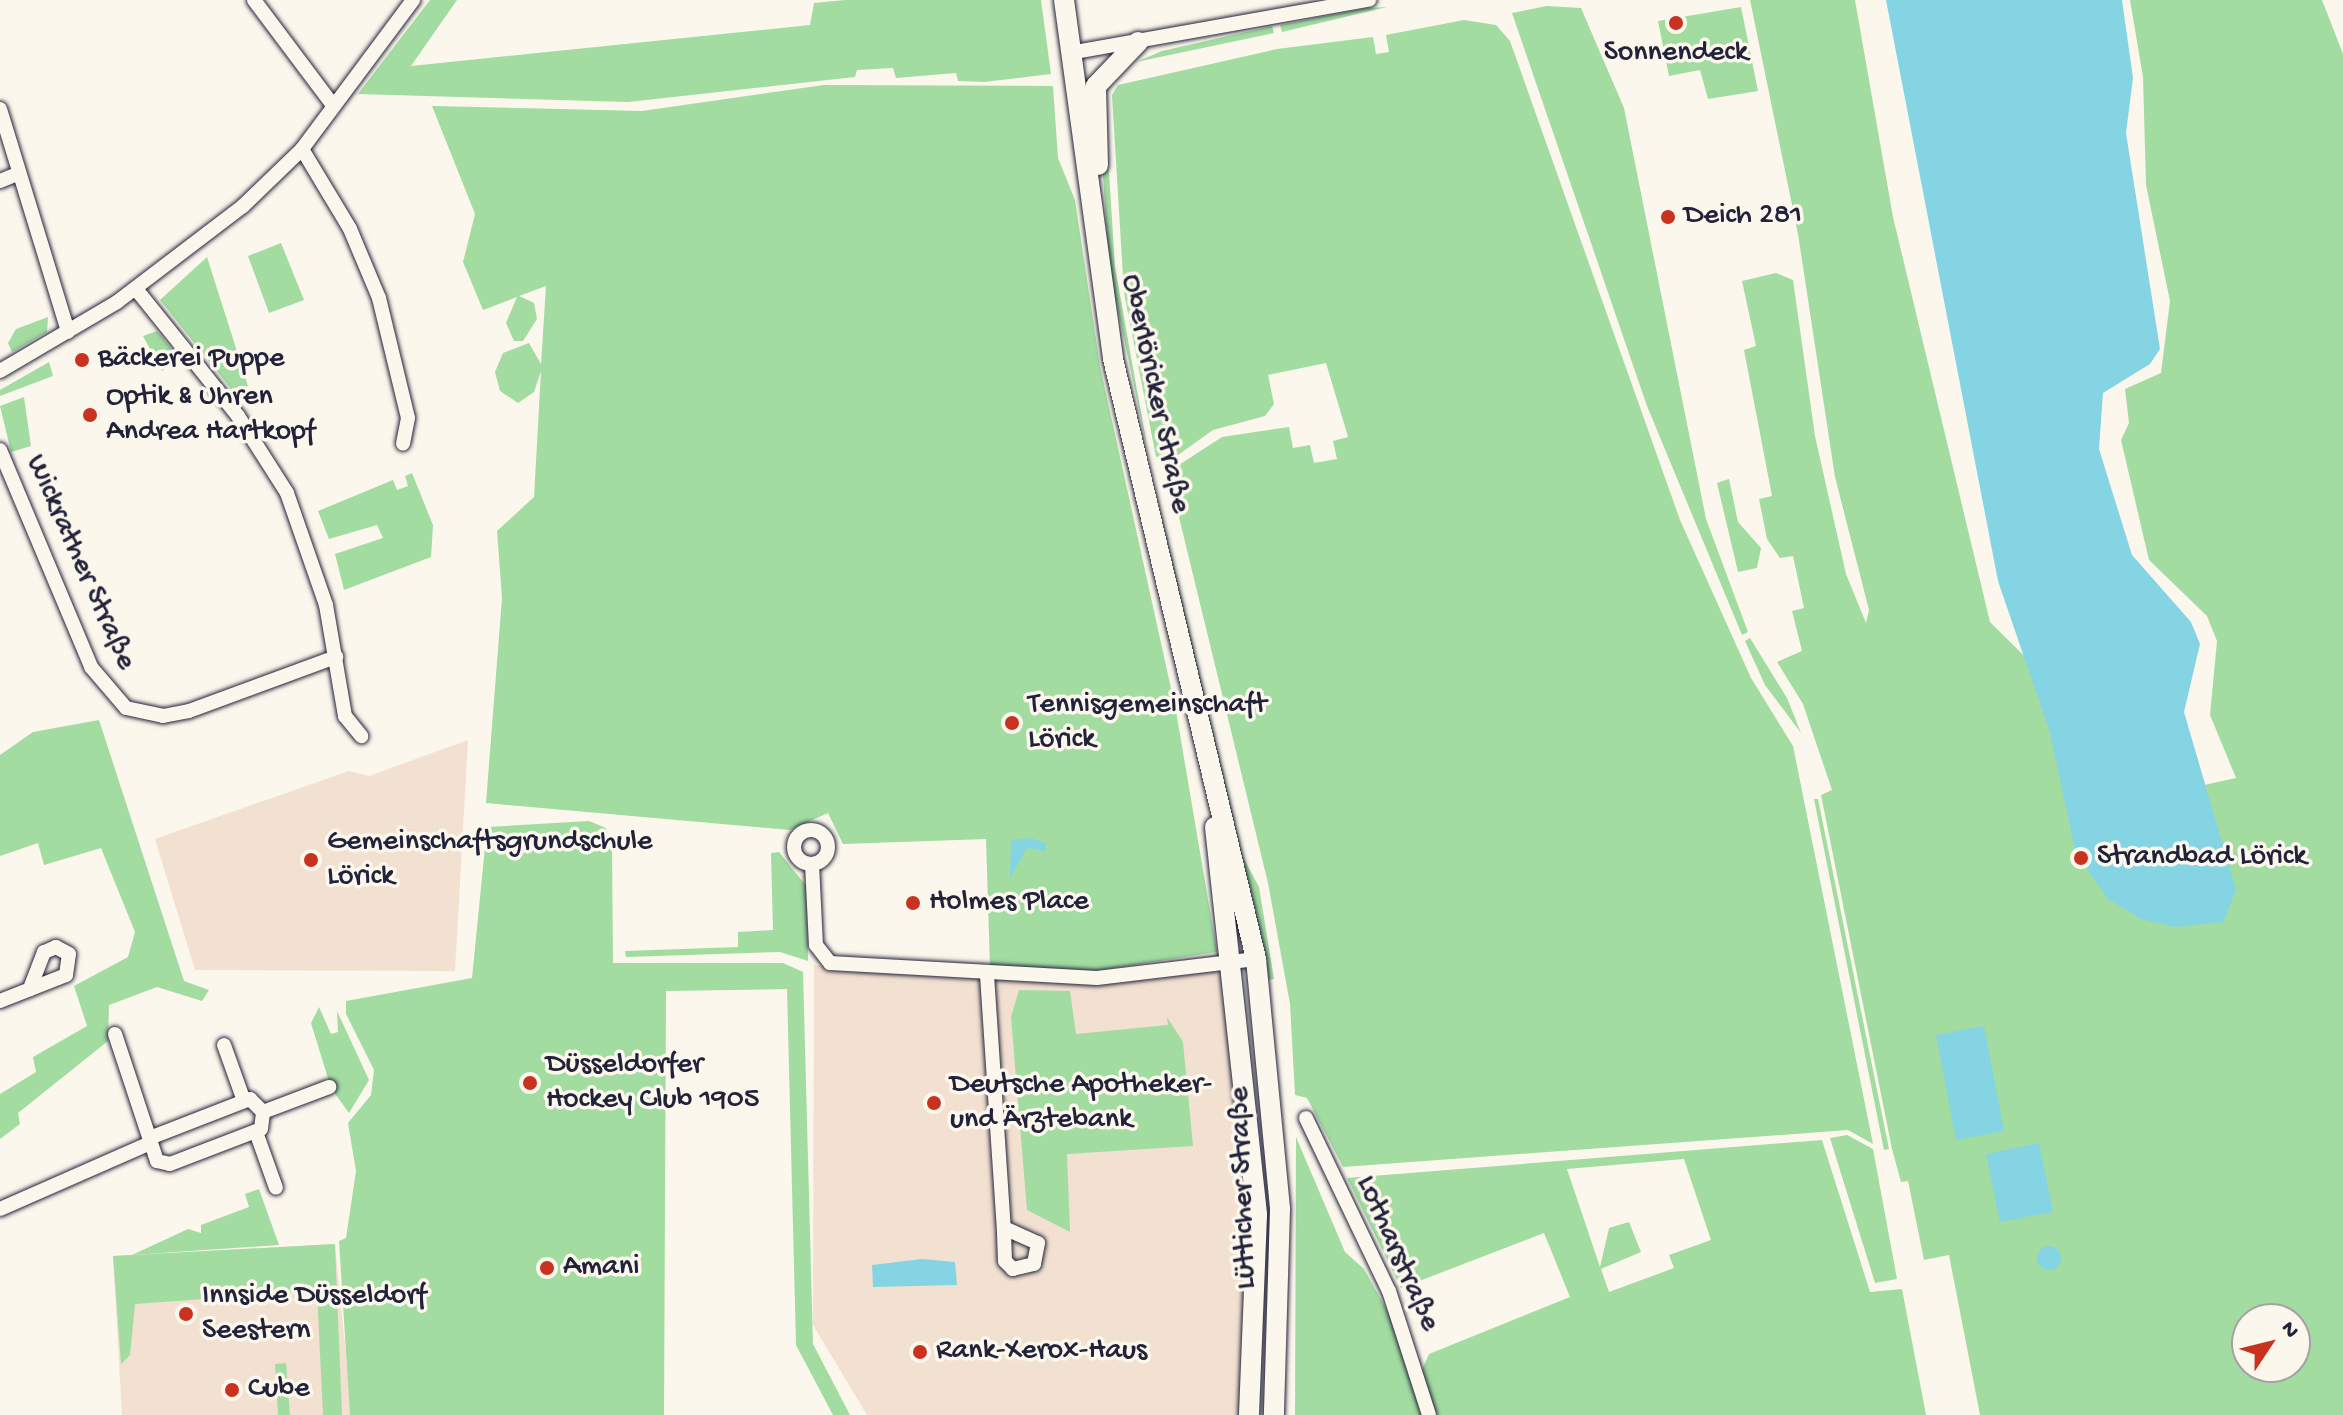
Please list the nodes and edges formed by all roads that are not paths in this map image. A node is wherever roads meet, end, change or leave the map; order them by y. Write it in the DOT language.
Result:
graph roads {
  1 [pos="254,0"];
  2 [pos="413,0"];
  3 [pos="1064,0"];
  4 [pos="1369,0"];
  5 [pos="1138,42"];
  6 [pos="1070,53"];
  7 [pos="332,104"];
  8 [pos="0,109"];
  9 [pos="302,149"];
  10 [pos="15,175"];
  11 [pos="0,181"];
  12 [pos="1089,198"];
  13 [pos="136,289"];
  14 [pos="68,332"];
  15 [pos="0,371"];
  16 [pos="403,444"];
  17 [pos="0,450"];
  18 [pos="336,657"];
  19 [pos="361,736"];
  20 [pos="1212,795"];
  21 [pos="812,864"];
  22 [pos="1256,959"];
  23 [pos="1234,964"];
  24 [pos="987,975"];
  25 [pos="30,989"];
  26 [pos="0,1001"];
  27 [pos="115,1034"];
  28 [pos="224,1045"];
  29 [pos="329,1087"];
  30 [pos="244,1101"];
  31 [pos="263,1112"];
  32 [pos="1306,1118"];
  33 [pos="256,1132"];
  34 [pos="149,1141"];
  35 [pos="276,1188"];
  36 [pos="0,1209"];
  37 [pos="1004,1228"];
  38 [pos="1249,1415"];
  39 [pos="1274,1415"];
  40 [pos="1429,1415"];
  1 -- 7 [label="street"];
  2 -- 7 [label="street"];
  3 -- 6 [label="main road, Oberlöricker Straße"];
  4 -- 5 [label="street"];
  5 -- 6 [label="street"];
  5 -- 12 [label="main road"];
  6 -- 12 [label="main road, Oberlöricker Straße"];
  7 -- 9 [label="street"];
  8 -- 10 [label="street"];
  9 -- 13 [label="street"];
  9 -- 16 [label="street"];
  10 -- 11 [label="street"];
  10 -- 14 [label="street"];
  12 -- 20 [label="main road, Oberlöricker Straße"];
  13 -- 14 [label="street"];
  13 -- 18 [label="street"];
  14 -- 15 [label="street"];
  17 -- 18 [label="street, Wickrather Straße"];
  18 -- 19 [label="street"];
  20 -- 22 [label="main road, Oberlöricker Straße"];
  20 -- 23 [label="main road, Oberlöricker Straße"];
  21 -- 24 [label="street"];
  22 -- 23 [label="street"];
  22 -- 39 [label="main road, Lütticher Straße"];
  23 -- 24 [label="street"];
  23 -- 38 [label="main road, Lütticher Straße"];
  24 -- 37 [label="street"];
  25 -- 26 [label="street"];
  27 -- 34 [label="street"];
  28 -- 30 [label="street"];
  29 -- 31 [label="street"];
  30 -- 31 [label="street"];
  30 -- 34 [label="street"];
  31 -- 33 [label="street"];
  32 -- 40 [label="street, Lotharstraße"];
  33 -- 34 [label="street"];
  33 -- 35 [label="street"];
  34 -- 36 [label="street"];
}
